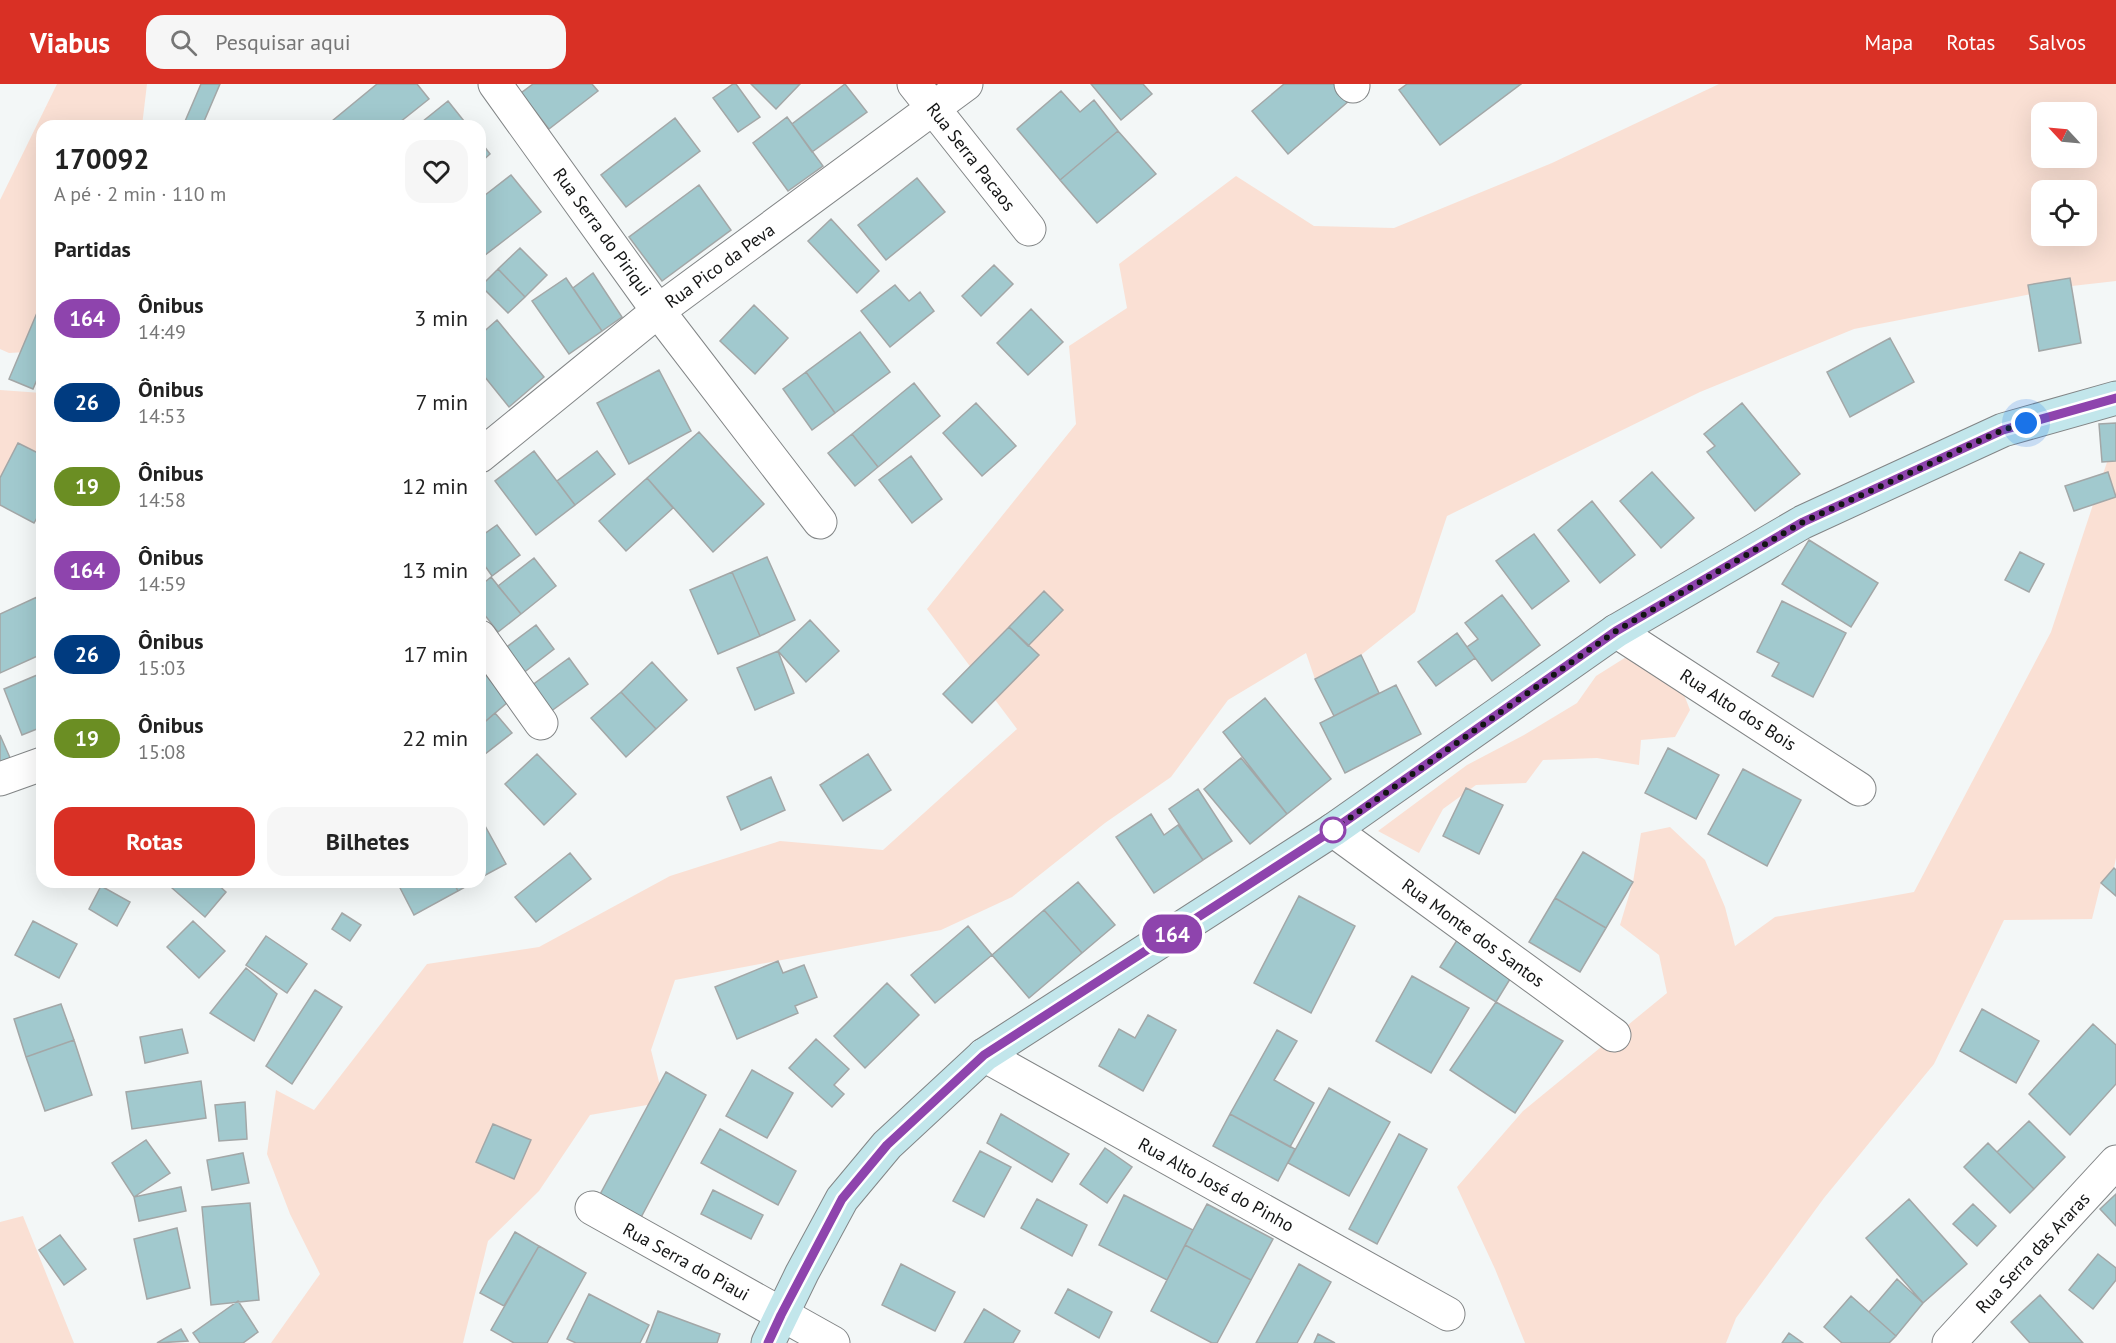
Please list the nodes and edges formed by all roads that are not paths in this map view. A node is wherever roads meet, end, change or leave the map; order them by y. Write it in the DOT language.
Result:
graph roads {
  1 [pos="495,84"];
  2 [pos="914,84"];
  3 [pos="966,84"];
  4 [pos="933,109"];
  5 [pos="1029,229"];
  6 [pos="658,311"];
  7 [pos="2116,398"];
  8 [pos="486,451"];
  9 [pos="820,522"];
  10 [pos="1616,631"];
  11 [pos="486,645"];
  12 [pos="541,723"];
  13 [pos="36,766"];
  14 [pos="0,779"];
  15 [pos="1859,789"];
  16 [pos="1333,830"];
  17 [pos="1614,1035"];
  18 [pos="984,1055"];
  19 [pos="2116,1162"];
  20 [pos="592,1208"];
  21 [pos="1448,1314"];
  22 [pos="775,1329"];
  23 [pos="832,1343"];
  24 [pos="1949,1343"];
  1 -- 6 [label="street, Rua Serra do Piriqui"];
  2 -- 4 [label="street, Rua Serra Pacaos"];
  3 -- 4 [label="street, Rua Pico da Peva"];
  4 -- 5 [label="street, Rua Serra Pacaos"];
  4 -- 6 [label="street, Rua Pico da Peva"];
  6 -- 8 [label="street, Rua Pico da Peva"];
  6 -- 9 [label="street, Rua Serra do Piriqui"];
  7 -- 10 [label="main road"];
  10 -- 15 [label="street, Rua Alto dos Bois"];
  10 -- 16 [label="main road"];
  11 -- 12 [label="street"];
  13 -- 14 [label="street"];
  16 -- 17 [label="street, Rua Monte dos Santos"];
  16 -- 18 [label="main road"];
  18 -- 21 [label="street, Rua Alto José do Pinho"];
  18 -- 22 [label="main road"];
  19 -- 24 [label="street, Rua Serra das Araras"];
  20 -- 22 [label="street, Rua Serra do Piaui"];
  22 -- 23 [label="street, Rua Serra do Piaui"];
}
